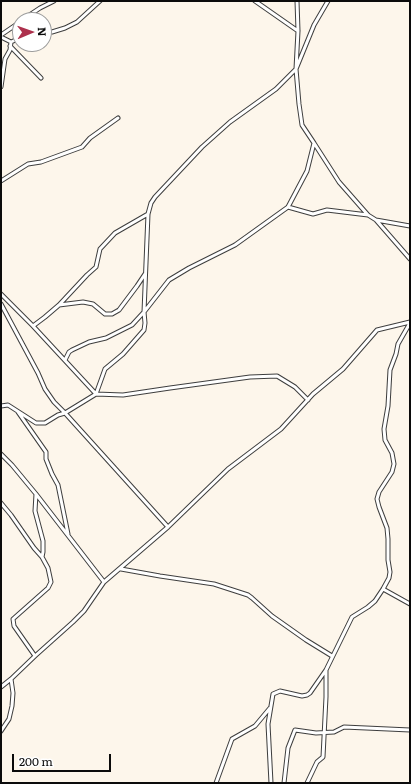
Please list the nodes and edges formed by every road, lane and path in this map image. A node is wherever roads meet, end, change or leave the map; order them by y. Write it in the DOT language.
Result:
graph roads {
  1 [pos="54,1"];
  2 [pos="100,1"];
  3 [pos="255,1"];
  4 [pos="297,1"];
  5 [pos="328,1"];
  6 [pos="34,12"];
  7 [pos="12,28"];
  8 [pos="298,31"];
  9 [pos="52,32"];
  10 [pos="1,36"];
  11 [pos="11,42"];
  12 [pos="10,46"];
  13 [pos="296,69"];
  14 [pos="41,78"];
  15 [pos="1,87"];
  16 [pos="118,118"];
  17 [pos="314,143"];
  18 [pos="1,181"];
  19 [pos="288,207"];
  20 [pos="148,214"];
  21 [pos="368,214"];
  22 [pos="376,220"];
  23 [pos="410,226"];
  24 [pos="410,259"];
  25 [pos="145,274"];
  26 [pos="1,294"];
  27 [pos="1,304"];
  28 [pos="58,305"];
  29 [pos="144,312"];
  30 [pos="410,323"];
  31 [pos="33,326"];
  32 [pos="65,360"];
  33 [pos="96,394"];
  34 [pos="308,400"];
  35 [pos="1,406"];
  36 [pos="18,412"];
  37 [pos="65,413"];
  38 [pos="1,454"];
  39 [pos="36,494"];
  40 [pos="1,503"];
  41 [pos="168,528"];
  42 [pos="68,536"];
  43 [pos="42,557"];
  44 [pos="120,569"];
  45 [pos="104,582"];
  46 [pos="383,589"];
  47 [pos="410,604"];
  48 [pos="35,656"];
  49 [pos="332,656"];
  50 [pos="326,670"];
  51 [pos="11,679"];
  52 [pos="1,687"];
  53 [pos="271,707"];
  54 [pos="410,730"];
  55 [pos="1,731"];
  56 [pos="324,733"];
  57 [pos="307,782"];
  58 [pos="216,783"];
  59 [pos="271,783"];
  60 [pos="284,783"];
  1 -- 6 [label="street"];
  2 -- 9 [label="street"];
  3 -- 8 [label="street"];
  4 -- 8 [label="street"];
  5 -- 13 [label="street"];
  7 -- 10 [label="street"];
  8 -- 13 [label="street"];
  10 -- 11 [label="street"];
  11 -- 12 [label="street"];
  12 -- 14 [label="street"];
  12 -- 15 [label="street"];
  13 -- 17 [label="street"];
  13 -- 20 [label="street"];
  16 -- 18 [label="street"];
  17 -- 19 [label="street"];
  17 -- 21 [label="street"];
  19 -- 21 [label="street"];
  19 -- 29 [label="street"];
  20 -- 25 [label="street"];
  20 -- 28 [label="street"];
  21 -- 22 [label="street"];
  22 -- 23 [label="street"];
  22 -- 24 [label="street"];
  25 -- 28 [label="street"];
  25 -- 29 [label="street"];
  26 -- 31 [label="street"];
  27 -- 37 [label="street"];
  28 -- 31 [label="street"];
  29 -- 32 [label="street"];
  29 -- 33 [label="street"];
  30 -- 34 [label="street"];
  30 -- 46 [label="street"];
  31 -- 32 [label="street"];
  32 -- 33 [label="street"];
  33 -- 34 [label="street"];
  33 -- 37 [label="street"];
  34 -- 41 [label="street"];
  35 -- 36 [label="street"];
  36 -- 37 [label="street"];
  36 -- 42 [label="street"];
  37 -- 41 [label="street"];
  38 -- 39 [label="street"];
  39 -- 42 [label="street"];
  39 -- 43 [label="street"];
  40 -- 43 [label="street"];
  41 -- 44 [label="street"];
  42 -- 45 [label="street"];
  43 -- 48 [label="street"];
  44 -- 45 [label="street"];
  44 -- 49 [label="street"];
  45 -- 48 [label="street"];
  46 -- 47 [label="street"];
  46 -- 49 [label="street"];
  48 -- 51 [label="street"];
  49 -- 50 [label="street"];
  50 -- 53 [label="street"];
  50 -- 56 [label="street"];
  51 -- 52 [label="street"];
  51 -- 55 [label="street"];
  53 -- 58 [label="street"];
  53 -- 59 [label="street"];
  54 -- 56 [label="street"];
  56 -- 57 [label="street"];
  56 -- 60 [label="street"];
}
